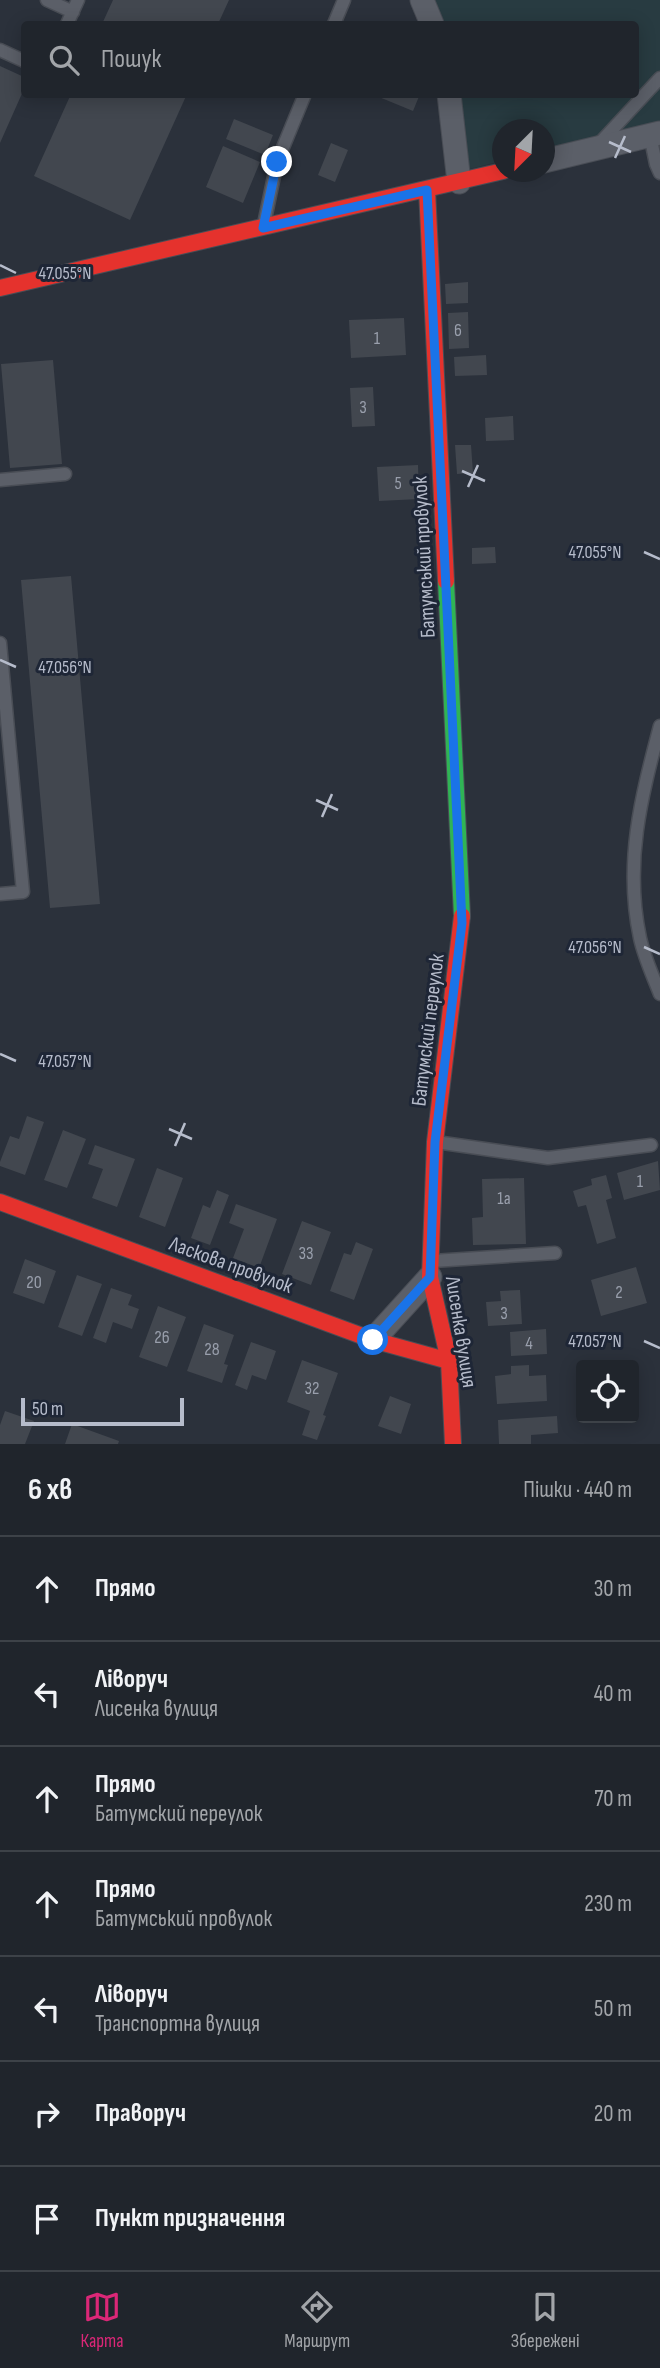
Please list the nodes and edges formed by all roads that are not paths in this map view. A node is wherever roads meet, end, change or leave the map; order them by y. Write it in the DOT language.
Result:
graph roads {
  1 [pos="47,0"];
  2 [pos="344,0"];
  3 [pos="422,0"];
  4 [pos="76,6"];
  5 [pos="335,21"];
  6 [pos="431,21"];
  7 [pos="0,50"];
  8 [pos="21,60"];
  9 [pos="660,78"];
  10 [pos="303,98"];
  11 [pos="449,98"];
  12 [pos="655,134"];
  13 [pos="595,149"];
  14 [pos="555,158"];
  15 [pos="660,173"];
  16 [pos="492,174"];
  17 [pos="459,182"];
  18 [pos="427,190"];
  19 [pos="263,228"];
  20 [pos="0,288"];
  21 [pos="65,474"];
  22 [pos="0,480"];
  23 [pos="0,643"];
  24 [pos="660,726"];
  25 [pos="0,894"];
  26 [pos="462,923"];
  27 [pos="660,994"];
  28 [pos="435,1142"];
  29 [pos="651,1145"];
  30 [pos="0,1202"];
  31 [pos="555,1253"];
  32 [pos="430,1269"];
  33 [pos="373,1340"];
  34 [pos="449,1361"];
  35 [pos="453,1444"];
  1 -- 4 [label="lane"];
  2 -- 5 [label="lane"];
  3 -- 6 [label="street"];
  7 -- 8 [label="lane"];
  9 -- 13 [label="lane"];
  10 -- 19 [label="lane"];
  11 -- 17 [label="street"];
  12 -- 13 [label="street"];
  12 -- 15 [label="lane"];
  13 -- 14 [label="street"];
  16 -- 17 [label="street"];
  17 -- 18 [label="street"];
  18 -- 19 [label="street"];
  18 -- 26 [label="street, Батумський провулок"];
  19 -- 20 [label="street"];
  21 -- 22 [label="lane"];
  23 -- 25 [label="lane"];
  24 -- 27 [label="lane"];
  26 -- 28 [label="street, Батумский переулок"];
  28 -- 29 [label="lane"];
  28 -- 32 [label="street, Лисенка вулиця"];
  30 -- 33 [label="street, Ласкова провулок"];
  31 -- 32 [label="lane"];
  32 -- 33 [label="street"];
  32 -- 34 [label="street, Лисенка вулиця"];
  33 -- 34 [label="street, Ласкова провулок"];
  34 -- 35 [label="street, Лисенка вулиця"];
}
